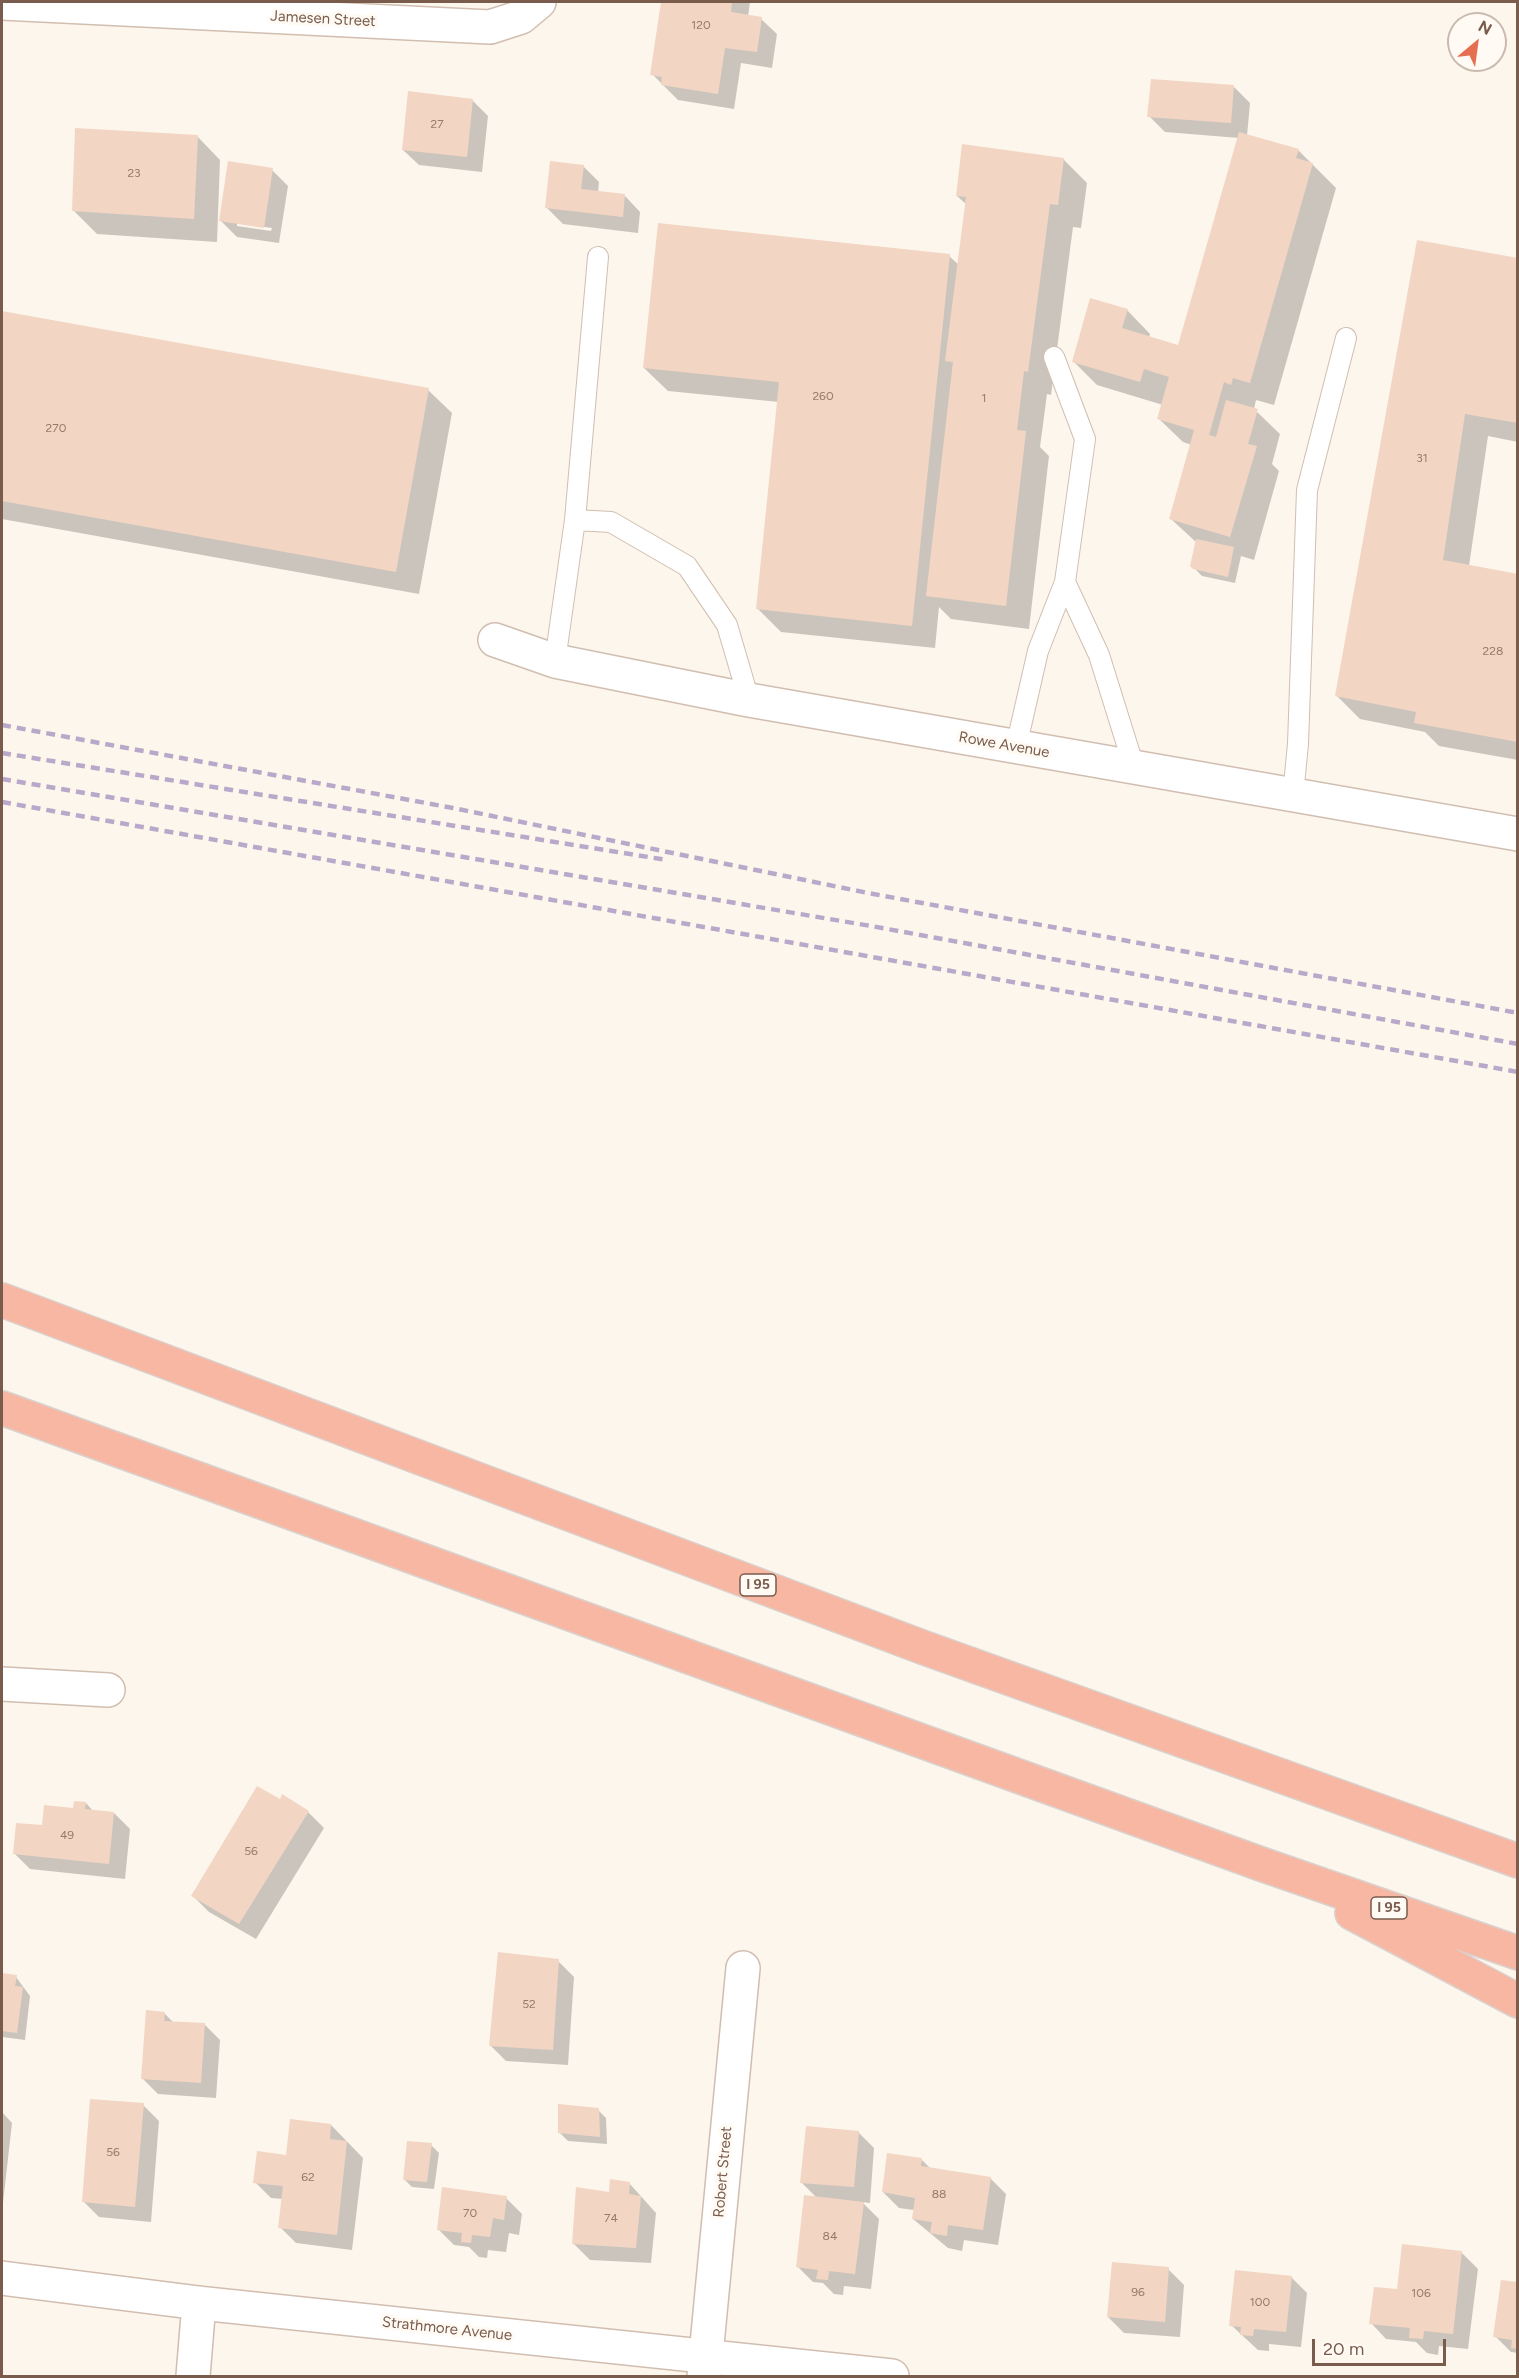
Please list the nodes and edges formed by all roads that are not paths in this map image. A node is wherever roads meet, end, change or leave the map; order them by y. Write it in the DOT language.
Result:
graph roads {
  1 [pos="2,3"];
  2 [pos="535,5"];
  3 [pos="598,257"];
  4 [pos="1346,338"];
  5 [pos="1054,357"];
  6 [pos="574,520"];
  7 [pos="1065,582"];
  8 [pos="495,640"];
  9 [pos="555,661"];
  10 [pos="749,700"];
  11 [pos="1016,747"];
  12 [pos="1134,766"];
  13 [pos="1293,795"];
  14 [pos="1518,834"];
  15 [pos="2,1300"];
  16 [pos="2,1408"];
  17 [pos="2,1684"];
  18 [pos="108,1690"];
  19 [pos="1518,1861"];
  20 [pos="1261,1864"];
  21 [pos="1518,1953"];
  22 [pos="743,1968"];
  23 [pos="1518,2001"];
  24 [pos="2,2278"];
  25 [pos="199,2303"];
  26 [pos="705,2367"];
  27 [pos="193,2376"];
  28 [pos="892,2376"];
  1 -- 2 [label="street, Jamesen Street"];
  3 -- 6 [label="lane"];
  4 -- 13 [label="lane"];
  5 -- 7 [label="lane"];
  6 -- 9 [label="lane"];
  6 -- 10 [label="lane"];
  7 -- 11 [label="lane"];
  7 -- 12 [label="lane"];
  8 -- 9 [label="street, Rowe Avenue"];
  9 -- 10 [label="street, Rowe Avenue"];
  10 -- 11 [label="street, Rowe Avenue"];
  11 -- 12 [label="street, Rowe Avenue"];
  12 -- 13 [label="street, Rowe Avenue"];
  13 -- 14 [label="street, Rowe Avenue"];
  15 -- 19 [label="highway, I 95"];
  16 -- 20 [label="highway, I 95"];
  17 -- 18 [label="street"];
  20 -- 21 [label="highway, I 95"];
  20 -- 23 [label="highway"];
  22 -- 26 [label="street, Robert Street"];
  24 -- 25 [label="street, Strathmore Avenue"];
  25 -- 26 [label="street, Strathmore Avenue"];
  25 -- 27 [label="street"];
  26 -- 28 [label="street, Strathmore Avenue"];
}
